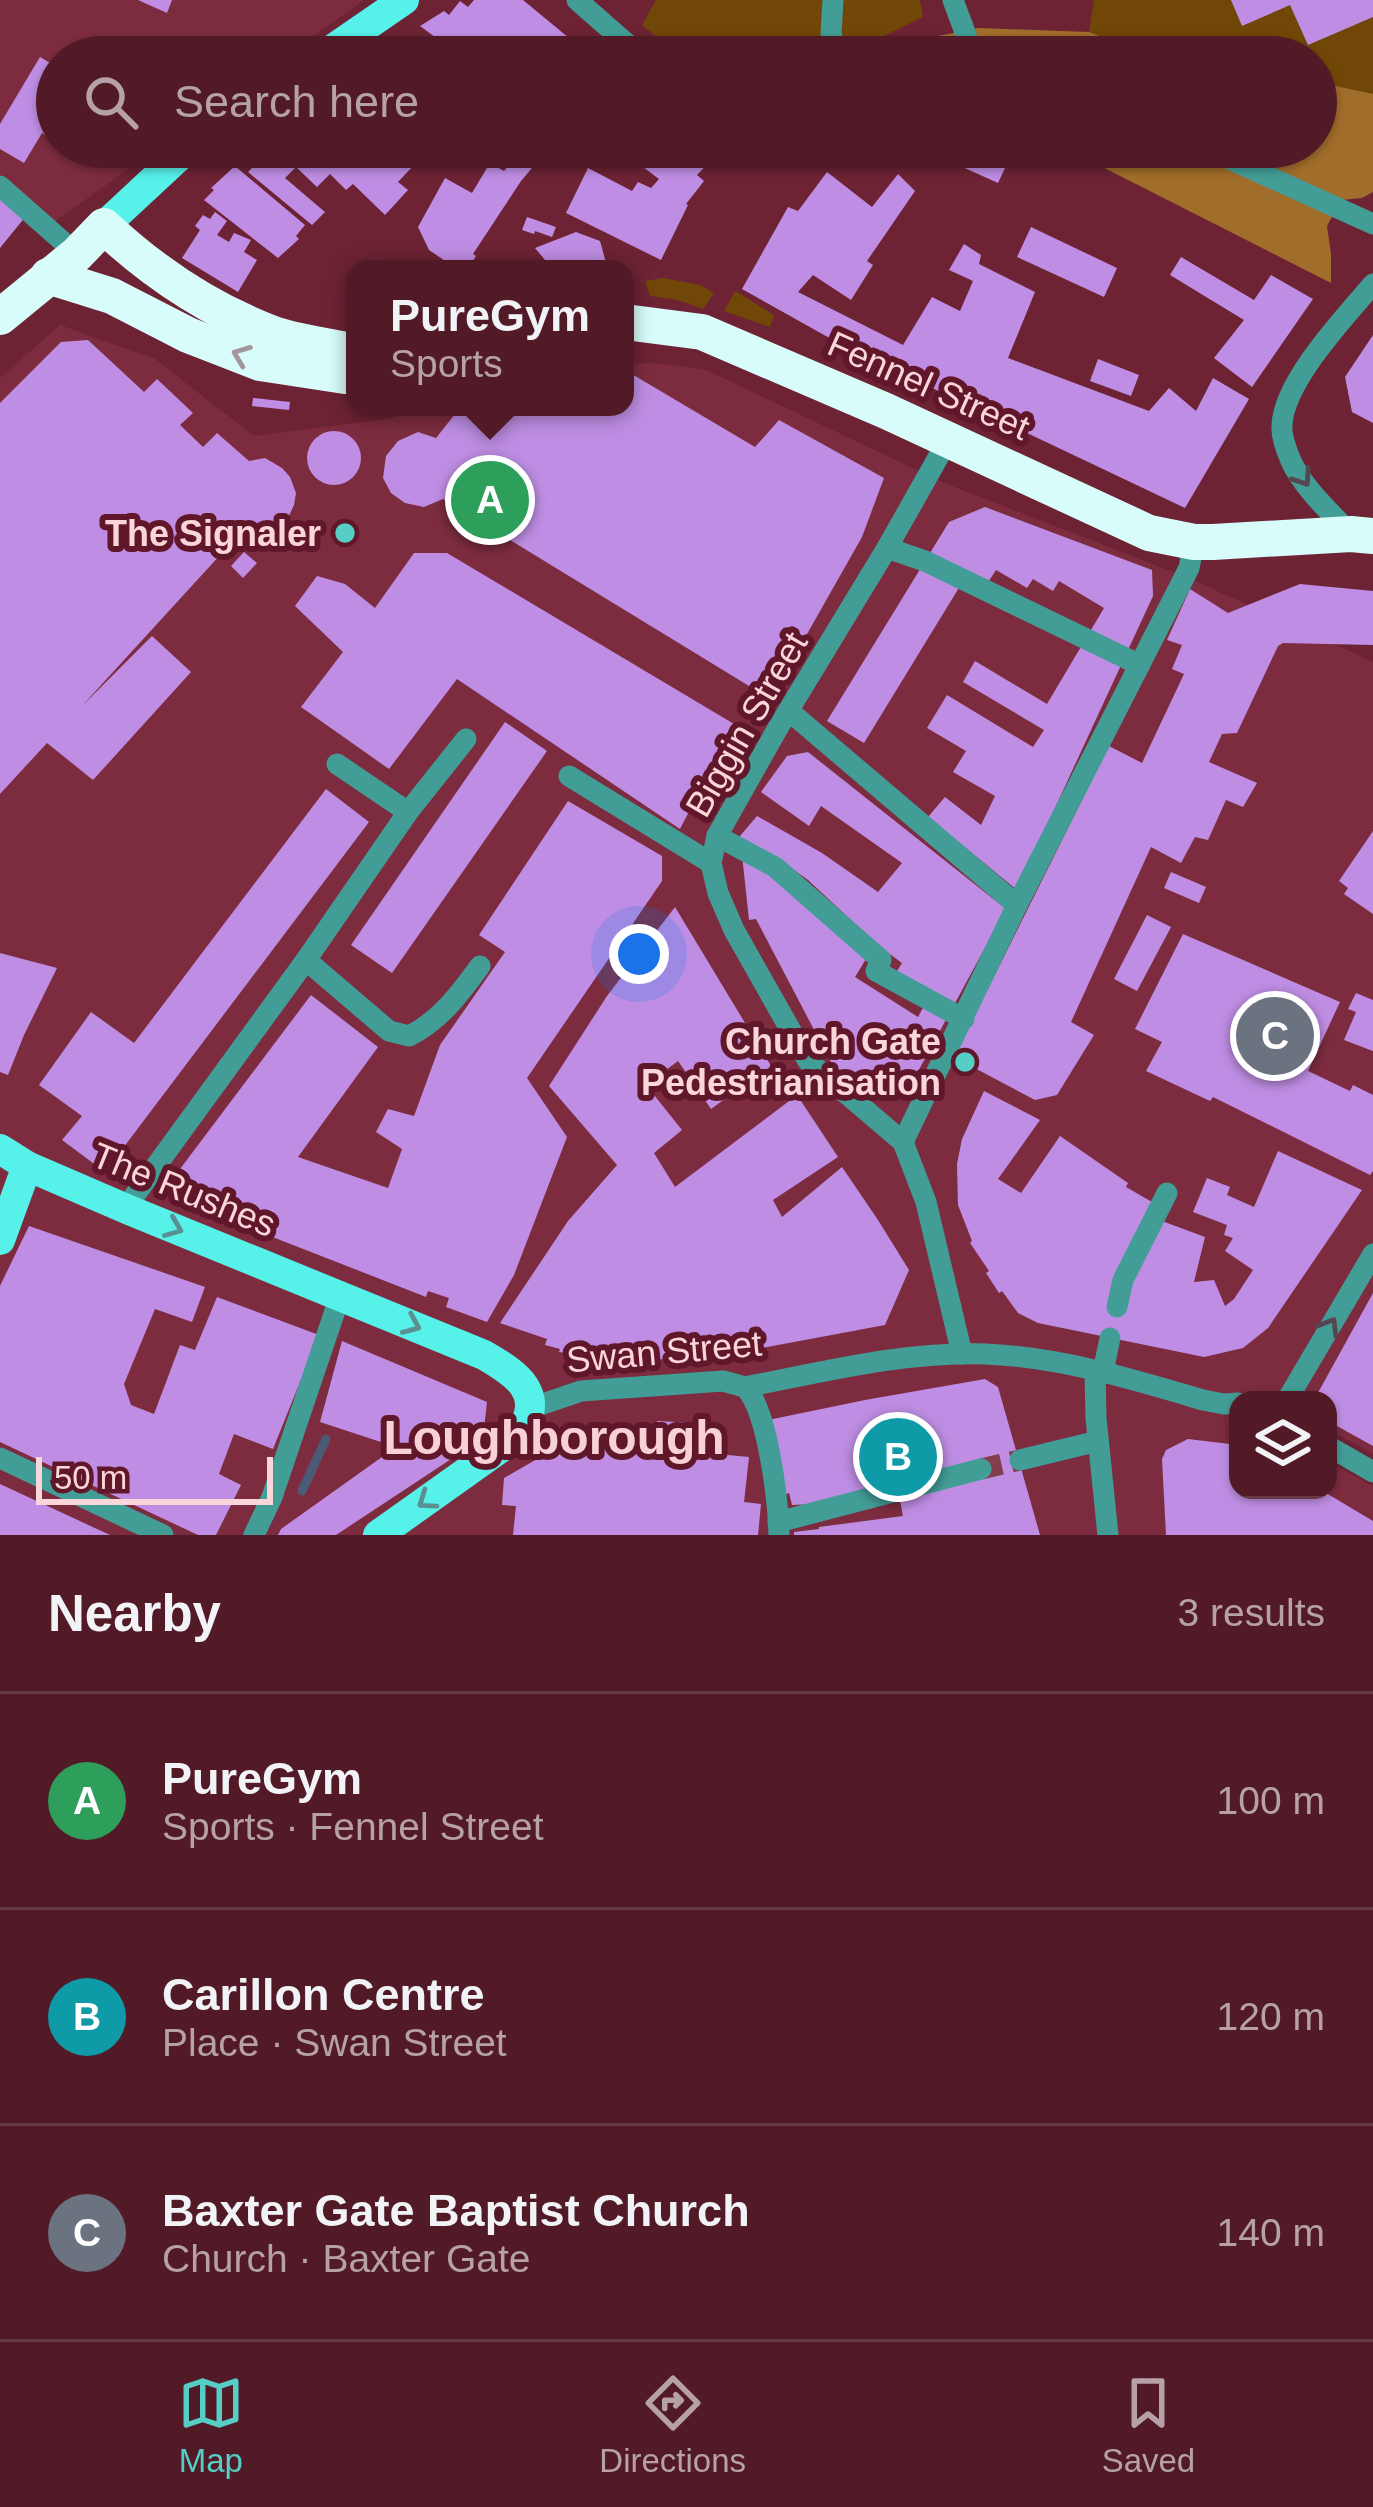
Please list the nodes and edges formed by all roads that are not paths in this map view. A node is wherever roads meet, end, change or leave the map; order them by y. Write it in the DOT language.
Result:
graph roads {
  1 [pos="404,0"];
  2 [pos="577,0"];
  3 [pos="832,0"];
  4 [pos="953,0"];
  5 [pos="352,36"];
  6 [pos="618,36"];
  7 [pos="832,36"];
  8 [pos="966,36"];
  9 [pos="166,168"];
  10 [pos="1249,168"];
  11 [pos="0,186"];
  12 [pos="1373,224"];
  13 [pos="104,226"];
  14 [pos="77,254"];
  15 [pos="48,276"];
  16 [pos="1373,284"];
  17 [pos="0,317"];
  18 [pos="634,323"];
  19 [pos="346,350"];
  20 [pos="346,376"];
  21 [pos="948,440"];
  22 [pos="1362,535"];
  23 [pos="1194,542"];
  24 [pos="887,548"];
  25 [pos="1140,665"];
  26 [pos="789,711"];
  27 [pos="466,740"];
  28 [pos="337,764"];
  29 [pos="569,776"];
  30 [pos="408,812"];
  31 [pos="717,836"];
  32 [pos="711,863"];
  33 [pos="1017,905"];
  34 [pos="306,960"];
  35 [pos="481,965"];
  36 [pos="964,1019"];
  37 [pos="903,1142"];
  38 [pos="0,1149"];
  39 [pos="27,1166"];
  40 [pos="1167,1193"];
  41 [pos="129,1210"];
  42 [pos="0,1240"];
  43 [pos="1373,1254"];
  44 [pos="340,1296"];
  45 [pos="1117,1307"];
  46 [pos="1110,1338"];
  47 [pos="962,1354"];
  48 [pos="1099,1371"];
  49 [pos="745,1387"];
  50 [pos="1285,1391"];
  51 [pos="1229,1402"];
  52 [pos="531,1408"];
  53 [pos="1098,1441"];
  54 [pos="1337,1451"];
  55 [pos="0,1458"];
  56 [pos="1020,1460"];
  57 [pos="981,1469"];
  58 [pos="1373,1472"];
  59 [pos="779,1528"];
  60 [pos="164,1535"];
  61 [pos="254,1535"];
  62 [pos="378,1535"];
  63 [pos="1108,1535"];
  1 -- 5 [label="main road"];
  2 -- 6 [label="street"];
  3 -- 7 [label="street"];
  4 -- 8 [label="street"];
  9 -- 13 [label="main road"];
  10 -- 12 [label="street"];
  11 -- 14 [label="street"];
  13 -- 14 [label="highway"];
  13 -- 19 [label="highway"];
  14 -- 15 [label="highway"];
  15 -- 17 [label="highway"];
  20 -- 15 [label="highway, one-way"];
  16 -- 22 [label="street, one-way"];
  18 -- 21 [label="highway, Fennel Street"];
  21 -- 23 [label="highway, Fennel Street"];
  21 -- 24 [label="street, Biggin Street"];
  22 -- 23 [label="highway, Fennel Street"];
  23 -- 25 [label="street"];
  24 -- 25 [label="street"];
  24 -- 26 [label="street, Biggin Street"];
  25 -- 33 [label="street"];
  26 -- 31 [label="street, Biggin Street"];
  26 -- 33 [label="street"];
  27 -- 30 [label="street"];
  28 -- 30 [label="street"];
  29 -- 32 [label="street"];
  30 -- 34 [label="street"];
  31 -- 32 [label="street, Biggin Street"];
  31 -- 36 [label="street"];
  32 -- 37 [label="street, Biggin Street"];
  33 -- 36 [label="street"];
  34 -- 35 [label="street"];
  34 -- 41 [label="street"];
  36 -- 37 [label="street"];
  37 -- 47 [label="street, Biggin Street"];
  38 -- 39 [label="main road, The Rushes"];
  39 -- 41 [label="main road, The Rushes"];
  39 -- 42 [label="main road"];
  40 -- 45 [label="street"];
  41 -- 44 [label="main road, The Rushes, one-way"];
  50 -- 43 [label="street, one-way"];
  44 -- 52 [label="main road, Swan Street, one-way"];
  44 -- 61 [label="street"];
  46 -- 48 [label="street"];
  47 -- 48 [label="street, Swan Street"];
  47 -- 49 [label="street, Swan Street"];
  48 -- 51 [label="street, Swan Street"];
  48 -- 53 [label="street"];
  49 -- 52 [label="street, Swan Street"];
  49 -- 59 [label="street"];
  52 -- 62 [label="main road, one-way"];
  53 -- 56 [label="street"];
  53 -- 63 [label="street"];
  54 -- 58 [label="street"];
  55 -- 60 [label="street"];
  57 -- 59 [label="street"];
}
